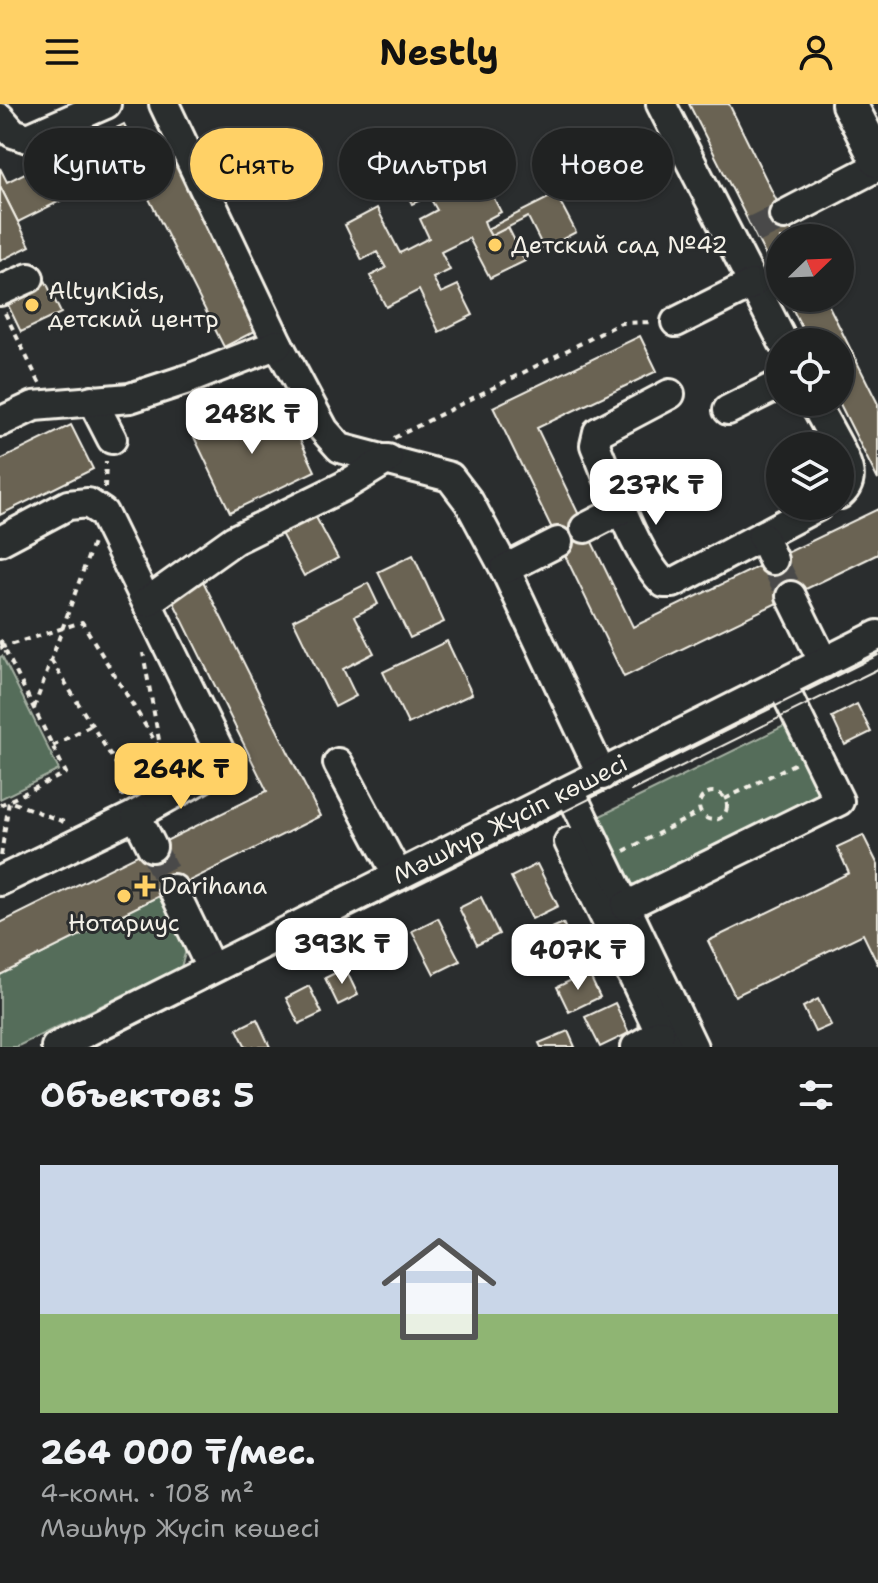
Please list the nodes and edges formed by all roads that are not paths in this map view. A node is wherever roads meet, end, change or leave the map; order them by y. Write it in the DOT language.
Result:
graph roads {
  1 [pos="106,104"];
  2 [pos="164,104"];
  3 [pos="661,104"];
  4 [pos="849,104"];
  5 [pos="0,118"];
  6 [pos="878,163"];
  7 [pos="784,215"];
  8 [pos="29,278"];
  9 [pos="752,284"];
  10 [pos="0,291"];
  11 [pos="676,322"];
  12 [pos="776,328"];
  13 [pos="278,344"];
  14 [pos="766,391"];
  15 [pos="670,394"];
  16 [pos="92,400"];
  17 [pos="728,410"];
  18 [pos="0,422"];
  19 [pos="112,439"];
  20 [pos="376,457"];
  21 [pos="622,509"];
  22 [pos="801,520"];
  23 [pos="585,528"];
  24 [pos="0,541"];
  25 [pos="558,542"];
  26 [pos="505,569"];
  27 [pos="791,596"];
  28 [pos="147,602"];
  29 [pos="878,635"];
  30 [pos="824,663"];
  31 [pos="782,685"];
  32 [pos="338,763"];
  33 [pos="602,775"];
  34 [pos="570,791"];
  35 [pos="136,815"];
  36 [pos="569,842"];
  37 [pos="152,847"];
  38 [pos="398,876"];
  39 [pos="0,881"];
  40 [pos="173,889"];
  41 [pos="626,906"];
  42 [pos="211,968"];
  43 [pos="654,1042"];
  44 [pos="56,1047"];
  45 [pos="693,1047"];
  1 -- 5 [label="street"];
  2 -- 13 [label="street"];
  3 -- 9 [label="street"];
  4 -- 6 [label="main road"];
  6 -- 7 [label="street"];
  8 -- 10 [label="street"];
  9 -- 11 [label="street"];
  9 -- 12 [label="street"];
  13 -- 16 [label="street"];
  13 -- 20 [label="street"];
  14 -- 17 [label="street"];
  15 -- 21 [label="street"];
  16 -- 18 [label="street"];
  16 -- 19 [label="street"];
  20 -- 26 [label="street"];
  20 -- 28 [label="street"];
  21 -- 22 [label="street"];
  21 -- 23 [label="street"];
  24 -- 28 [label="street"];
  25 -- 26 [label="street"];
  26 -- 33 [label="street"];
  27 -- 30 [label="street"];
  28 -- 35 [label="street"];
  29 -- 30 [label="street, Мәшһүр Жүсіп көшесі"];
  30 -- 31 [label="street, Мәшһүр Жүсіп көшесі"];
  31 -- 33 [label="street, Мәшһүр Жүсіп көшесі"];
  31 -- 41 [label="street"];
  32 -- 38 [label="street"];
  33 -- 34 [label="street, Мәшһүр Жүсіп көшесі"];
  34 -- 38 [label="street, Мәшһүр Жүсіп көшесі"];
  34 -- 41 [label="street"];
  35 -- 37 [label="street"];
  35 -- 39 [label="street"];
  36 -- 43 [label="street"];
  38 -- 42 [label="street, Мәшһүр Жүсіп көшесі"];
  40 -- 42 [label="street"];
  41 -- 45 [label="street"];
  42 -- 44 [label="street, Мәшһүр Жүсіп көшесі"];
}
